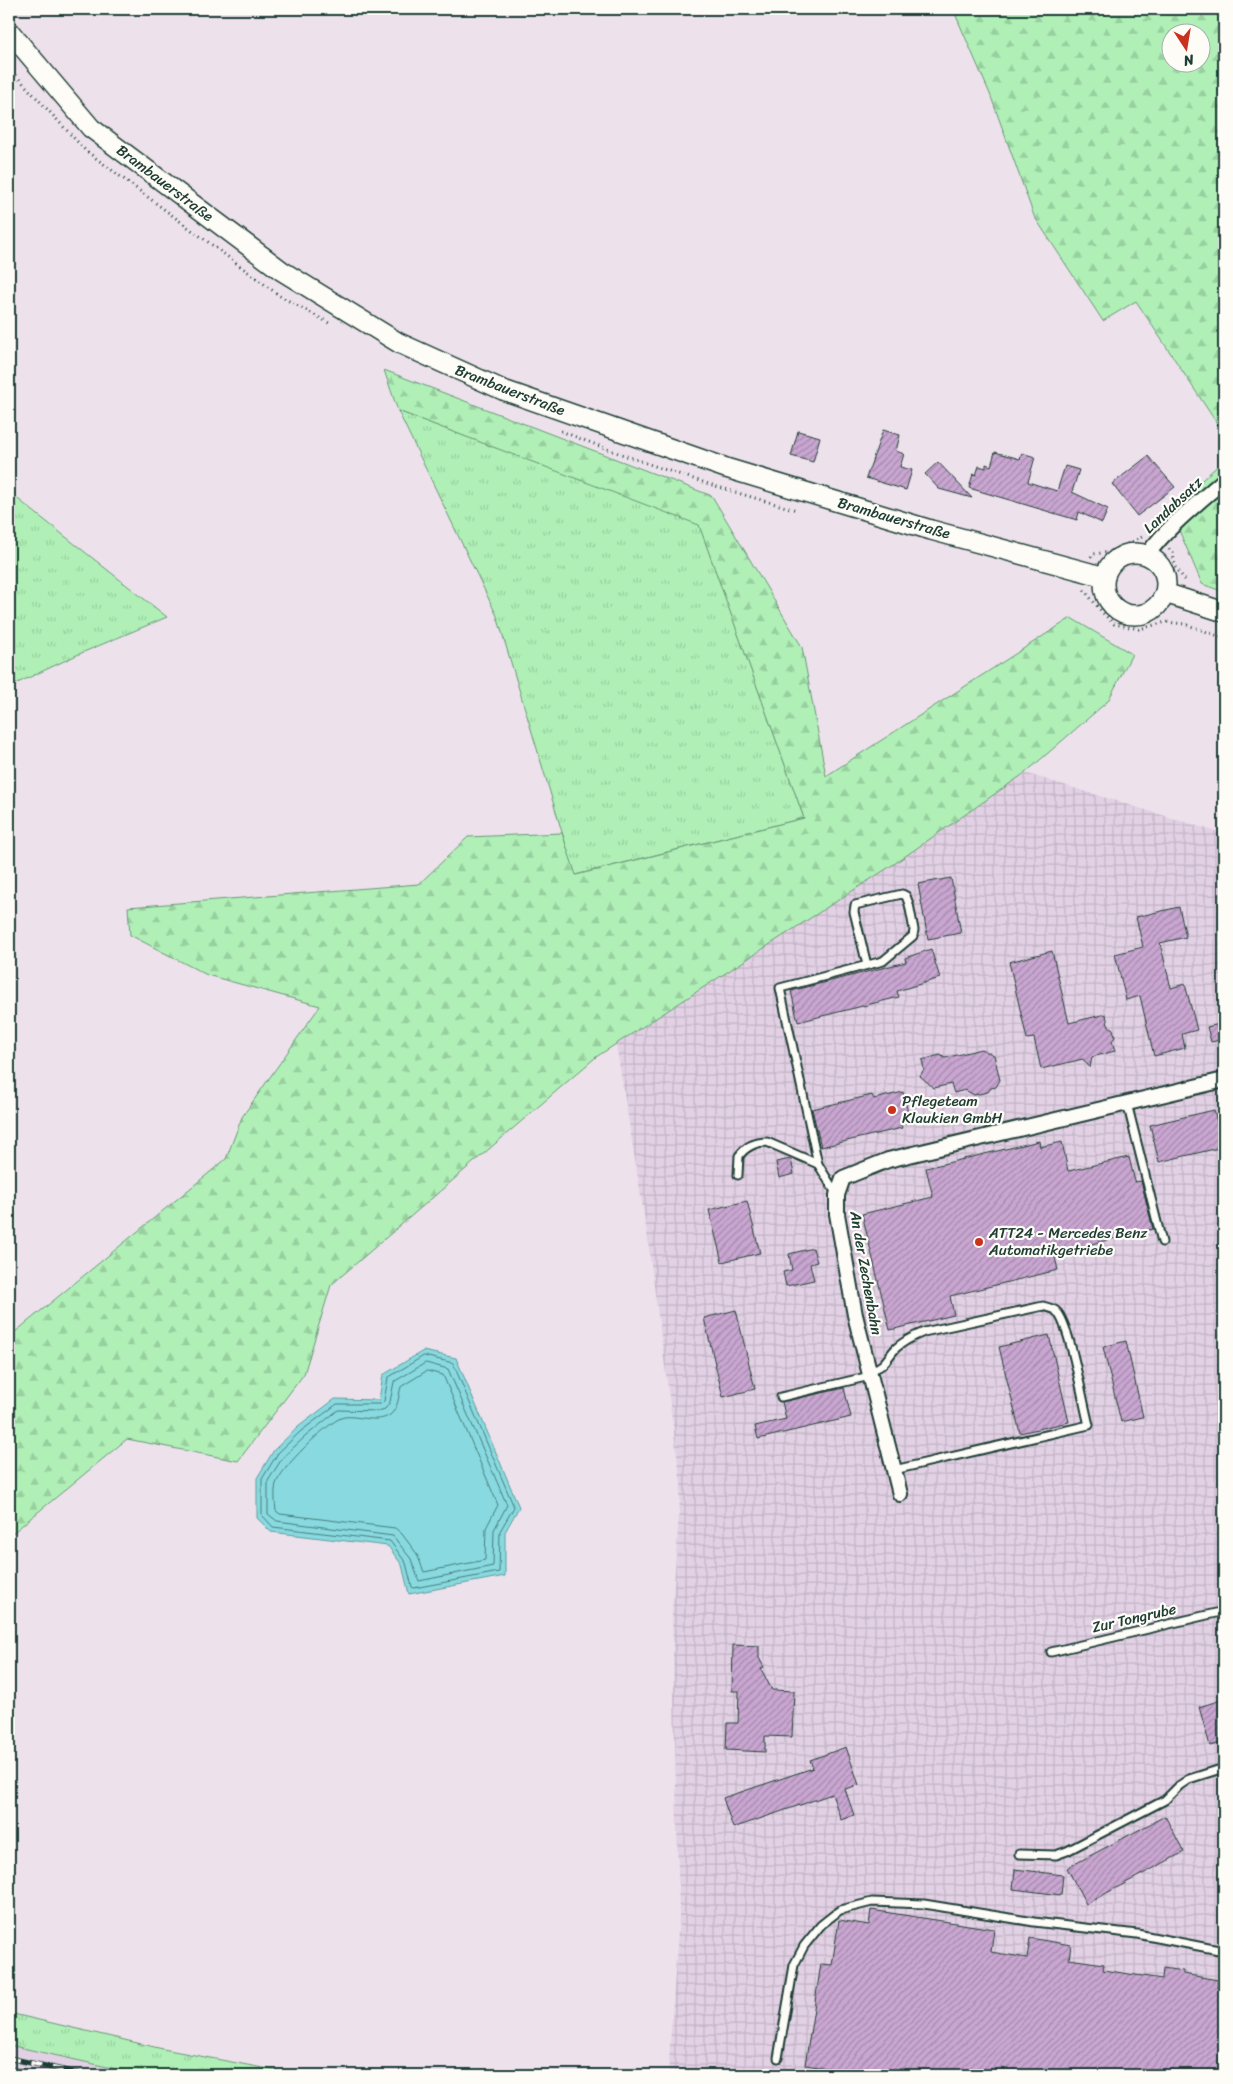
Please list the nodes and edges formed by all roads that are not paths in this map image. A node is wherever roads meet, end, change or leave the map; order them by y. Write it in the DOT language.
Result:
graph roads {
  1 [pos="9,32"];
  2 [pos="1224,480"];
  3 [pos="1146,555"];
  4 [pos="1105,577"];
  5 [pos="1165,592"];
  6 [pos="1224,612"];
  7 [pos="867,965"];
  8 [pos="1224,1080"];
  9 [pos="1127,1103"];
  10 [pos="818,1164"];
  11 [pos="738,1175"];
  12 [pos="837,1195"];
  13 [pos="1162,1242"];
  14 [pos="870,1374"];
  15 [pos="781,1397"];
  16 [pos="894,1470"];
  17 [pos="900,1494"];
  18 [pos="1224,1611"];
  19 [pos="1051,1652"];
  20 [pos="1224,1768"];
  21 [pos="1019,1854"];
  22 [pos="1224,1951"];
  23 [pos="778,2058"];
  1 -- 4 [label="main road, Brambauerstraße"];
  2 -- 3 [label="street, Landabsatz"];
  3 -- 4 [label="main road"];
  3 -- 5 [label="main road"];
  4 -- 5 [label="main road"];
  5 -- 6 [label="main road"];
  7 -- 7 [label="lane"];
  7 -- 10 [label="lane"];
  8 -- 9 [label="street, An der Zechenbahn"];
  9 -- 12 [label="street, An der Zechenbahn"];
  9 -- 13 [label="lane"];
  10 -- 11 [label="lane"];
  10 -- 12 [label="lane"];
  12 -- 14 [label="street, An der Zechenbahn"];
  14 -- 15 [label="lane"];
  14 -- 16 [label="street, An der Zechenbahn"];
  14 -- 16 [label="lane"];
  16 -- 17 [label="street, An der Zechenbahn"];
  18 -- 19 [label="lane, Zur Tongrube"];
  20 -- 21 [label="lane"];
  22 -- 23 [label="lane"];
}
